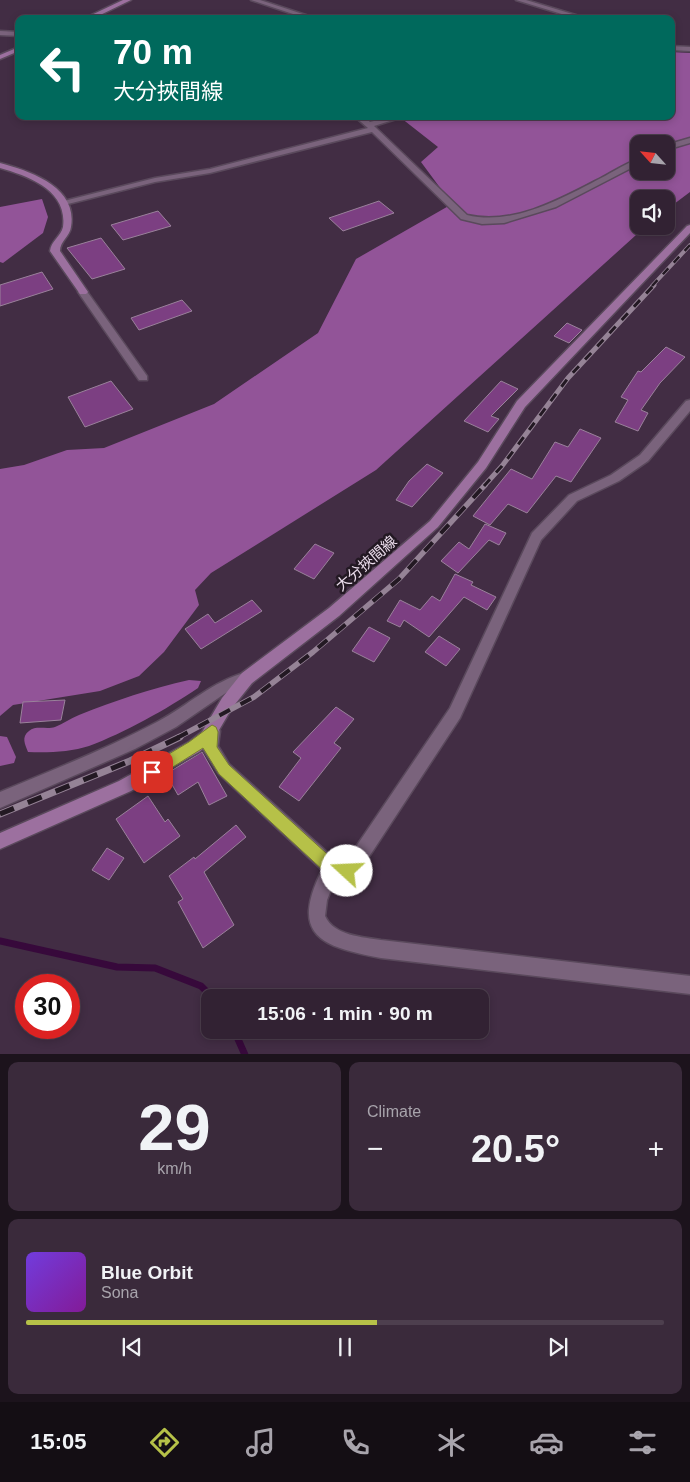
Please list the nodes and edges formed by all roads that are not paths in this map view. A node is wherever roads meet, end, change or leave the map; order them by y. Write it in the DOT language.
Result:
graph roads {
  1 [pos="128,0"];
  2 [pos="254,0"];
  3 [pos="519,0"];
  4 [pos="95,15"];
  5 [pos="302,15"];
  6 [pos="572,15"];
  7 [pos="0,34"];
  8 [pos="15,34"];
  9 [pos="675,48"];
  10 [pos="690,49"];
  11 [pos="15,50"];
  12 [pos="0,57"];
  13 [pos="363,120"];
  14 [pos="391,120"];
  15 [pos="371,127"];
  16 [pos="690,140"];
  17 [pos="675,145"];
  18 [pos="0,165"];
  19 [pos="630,166"];
  20 [pos="64,202"];
  21 [pos="690,228"];
  22 [pos="83,292"];
  23 [pos="143,378"];
  24 [pos="690,404"];
  25 [pos="247,678"];
  26 [pos="212,732"];
  27 [pos="0,800"];
  28 [pos="0,841"];
  29 [pos="332,868"];
  30 [pos="690,985"];
  1 -- 4 [label="main road"];
  2 -- 5 [label="street"];
  3 -- 6 [label="street"];
  7 -- 8 [label="street"];
  9 -- 10 [label="street"];
  11 -- 12 [label="main road"];
  13 -- 15 [label="street"];
  14 -- 15 [label="street"];
  15 -- 19 [label="street"];
  15 -- 20 [label="street"];
  16 -- 17 [label="street"];
  18 -- 20 [label="main road"];
  20 -- 22 [label="main road"];
  21 -- 25 [label="main road, 大分挾間線"];
  22 -- 23 [label="street"];
  24 -- 29 [label="street"];
  25 -- 26 [label="main road, 大分挾間線"];
  25 -- 27 [label="street"];
  26 -- 28 [label="main road, 大分挾間線"];
  26 -- 29 [label="street"];
  29 -- 30 [label="street"];
}
